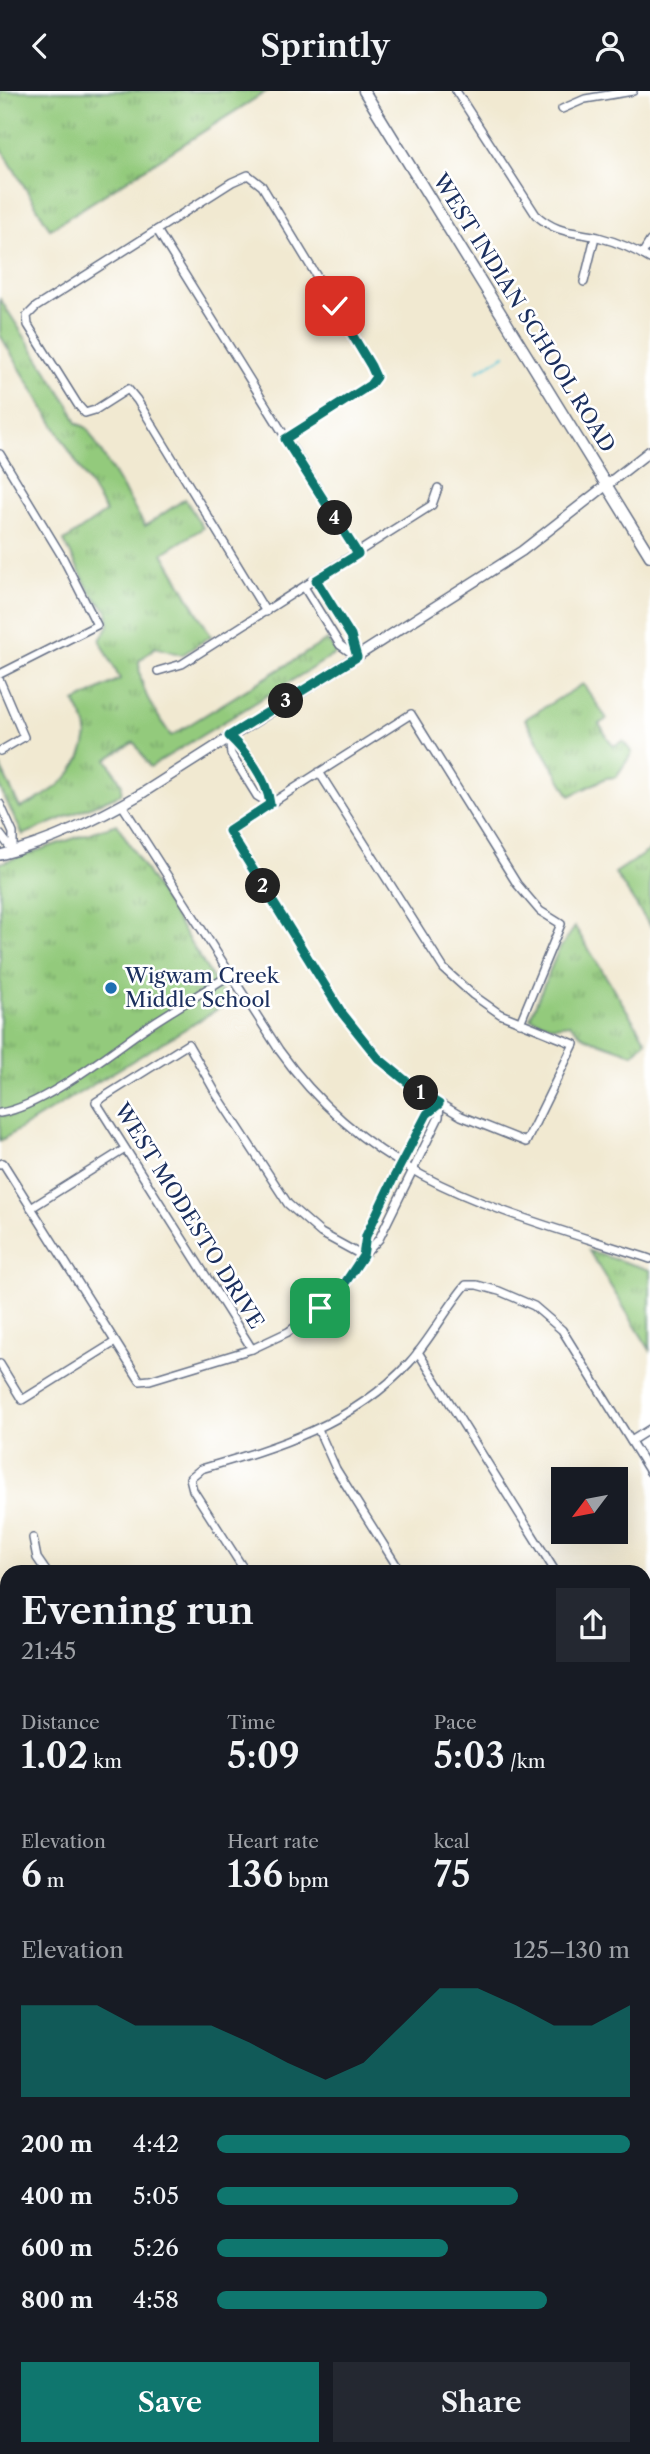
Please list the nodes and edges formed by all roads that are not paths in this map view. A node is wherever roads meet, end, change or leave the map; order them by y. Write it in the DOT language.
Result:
graph roads {
  1 [pos="364,91"];
  2 [pos="456,91"];
  3 [pos="633,91"];
  4 [pos="562,109"];
  5 [pos="157,230"];
  6 [pos="595,237"];
  7 [pos="650,241"];
  8 [pos="642,254"];
  9 [pos="650,259"];
  10 [pos="584,282"];
  11 [pos="285,439"];
  12 [pos="650,451"];
  13 [pos="0,454"];
  14 [pos="607,485"];
  15 [pos="438,488"];
  16 [pos="358,554"];
  17 [pos="650,557"];
  18 [pos="316,580"];
  19 [pos="304,587"];
  20 [pos="266,612"];
  21 [pos="357,657"];
  22 [pos="158,671"];
  23 [pos="0,674"];
  24 [pos="0,681"];
  25 [pos="229,736"];
  26 [pos="0,751"];
  27 [pos="319,772"];
  28 [pos="0,804"];
  29 [pos="270,804"];
  30 [pos="122,805"];
  31 [pos="0,834"];
  32 [pos="13,851"];
  33 [pos="0,855"];
  34 [pos="231,974"];
  35 [pos="520,1023"];
  36 [pos="439,1104"];
  37 [pos="0,1114"];
  38 [pos="125,1149"];
  39 [pos="1,1163"];
  40 [pos="401,1165"];
  41 [pos="412,1171"];
  42 [pos="31,1208"];
  43 [pos="363,1256"];
  44 [pos="650,1259"];
  45 [pos="116,1342"];
  46 [pos="252,1349"];
  47 [pos="418,1352"];
  48 [pos="0,1364"];
  49 [pos="318,1429"];
  50 [pos="650,1429"];
  51 [pos="631,1441"];
  52 [pos="650,1472"];
  53 [pos="33,1538"];
  54 [pos="42,1565"];
  55 [pos="241,1565"];
  56 [pos="396,1565"];
  57 [pos="551,1565"];
  1 -- 14 [label="main road, WEST INDIAN SCHOOL ROAD"];
  2 -- 6 [label="street"];
  3 -- 4 [label="street"];
  5 -- 11 [label="street"];
  5 -- 11 [label="street"];
  5 -- 20 [label="street"];
  6 -- 8 [label="street"];
  6 -- 10 [label="street"];
  7 -- 8 [label="street"];
  8 -- 9 [label="street"];
  11 -- 16 [label="street"];
  12 -- 14 [label="street"];
  13 -- 23 [label="street"];
  14 -- 17 [label="main road, WEST INDIAN SCHOOL ROAD"];
  14 -- 21 [label="street"];
  15 -- 16 [label="street"];
  16 -- 18 [label="street"];
  18 -- 19 [label="street"];
  18 -- 21 [label="street"];
  19 -- 20 [label="street"];
  19 -- 21 [label="street"];
  20 -- 22 [label="street"];
  21 -- 25 [label="street"];
  24 -- 26 [label="street"];
  25 -- 29 [label="street"];
  25 -- 29 [label="street"];
  25 -- 30 [label="street"];
  27 -- 29 [label="street"];
  27 -- 35 [label="street"];
  27 -- 35 [label="street"];
  28 -- 32 [label="street"];
  29 -- 36 [label="street"];
  30 -- 32 [label="street"];
  30 -- 34 [label="street"];
  31 -- 32 [label="street"];
  32 -- 33 [label="street"];
  34 -- 37 [label="street"];
  34 -- 40 [label="street"];
  35 -- 36 [label="street"];
  36 -- 40 [label="street"];
  36 -- 41 [label="street"];
  38 -- 42 [label="street"];
  38 -- 43 [label="street, WEST MODESTO DRIVE"];
  38 -- 46 [label="street, WEST MODESTO DRIVE"];
  39 -- 42 [label="street"];
  40 -- 41 [label="street"];
  40 -- 43 [label="street"];
  41 -- 43 [label="street"];
  41 -- 44 [label="street"];
  42 -- 45 [label="street"];
  43 -- 46 [label="street"];
  45 -- 46 [label="street"];
  45 -- 48 [label="street"];
  47 -- 49 [label="street"];
  47 -- 51 [label="street"];
  47 -- 57 [label="street"];
  49 -- 55 [label="street"];
  49 -- 56 [label="street"];
  50 -- 51 [label="street"];
  51 -- 52 [label="street"];
  53 -- 54 [label="street"];
}
